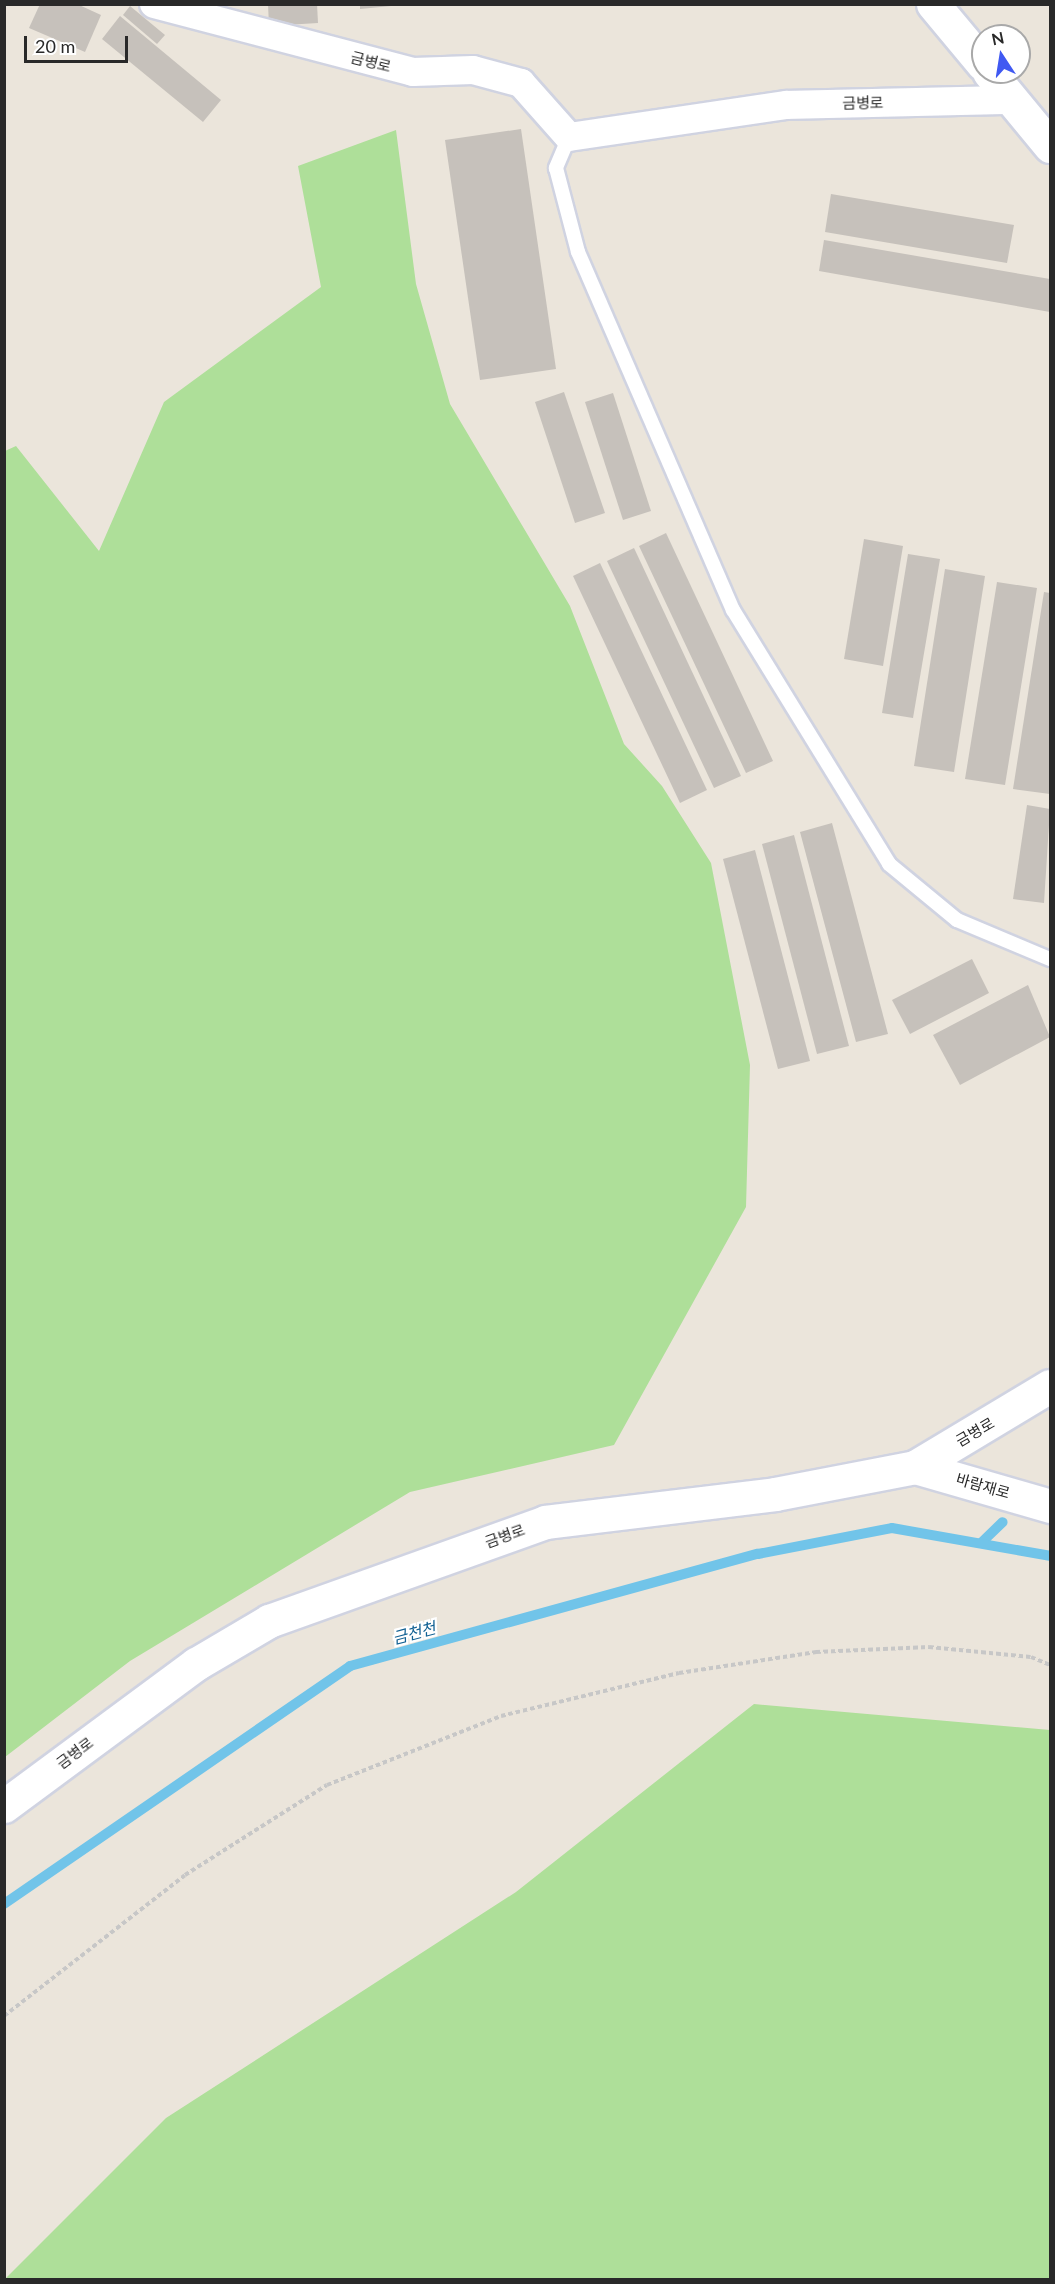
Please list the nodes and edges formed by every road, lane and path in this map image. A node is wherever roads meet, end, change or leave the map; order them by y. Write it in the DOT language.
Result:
graph roads {
  1 [pos="154,4"];
  2 [pos="933,4"];
  3 [pos="971,50"];
  4 [pos="999,84"];
  5 [pos="1013,100"];
  6 [pos="569,137"];
  7 [pos="1050,146"];
  8 [pos="1050,958"];
  9 [pos="1050,1386"];
  10 [pos="915,1467"];
  11 [pos="1050,1506"];
  12 [pos="1050,1665"];
  13 [pos="4,1806"];
  14 [pos="4,2016"];
  1 -- 6 [label="street, 금병로"];
  2 -- 3 [label="street"];
  4 -- 5 [label="street"];
  5 -- 6 [label="street, 금병로"];
  5 -- 7 [label="street"];
  6 -- 8 [label="lane"];
  9 -- 10 [label="street, 금병로"];
  10 -- 11 [label="street, 바람재로"];
  10 -- 13 [label="street, 금병로"];
  12 -- 14 [label="path"];
}
